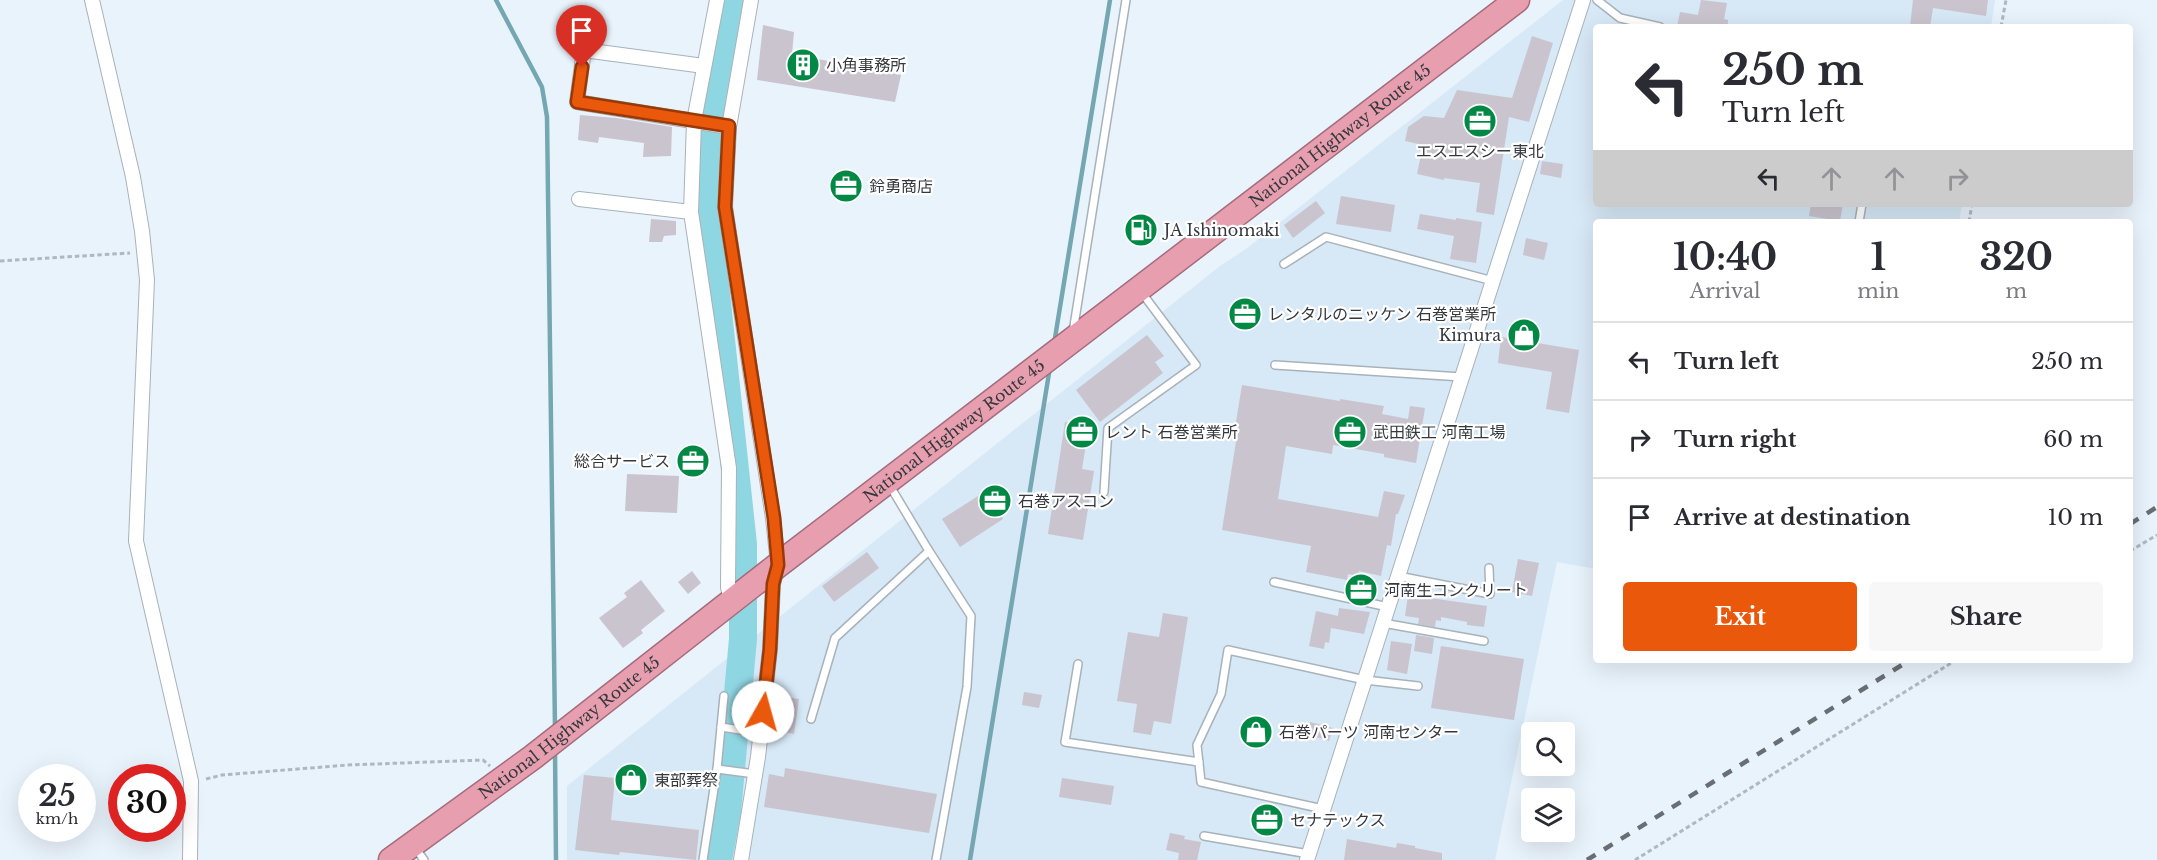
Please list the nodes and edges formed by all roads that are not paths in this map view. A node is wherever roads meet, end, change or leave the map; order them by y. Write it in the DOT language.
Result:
graph roads {
  1 [pos="92,0"];
  2 [pos="717,0"];
  3 [pos="751,0"];
  4 [pos="1126,0"];
  5 [pos="1517,0"];
  6 [pos="1584,0"];
  7 [pos="1597,0"];
  8 [pos="1647,24"];
  9 [pos="704,66"];
  10 [pos="694,121"];
  11 [pos="729,126"];
  12 [pos="579,199"];
  13 [pos="691,212"];
  14 [pos="1284,264"];
  15 [pos="1493,281"];
  16 [pos="1138,289"];
  17 [pos="1067,344"];
  18 [pos="1275,365"];
  19 [pos="1462,377"];
  20 [pos="886,482"];
  21 [pos="1104,492"];
  22 [pos="929,551"];
  23 [pos="777,566"];
  24 [pos="1489,568"];
  25 [pos="1398,576"];
  26 [pos="1274,582"];
  27 [pos="731,601"];
  28 [pos="1388,607"];
  29 [pos="1383,623"];
  30 [pos="1484,641"];
  31 [pos="1078,664"];
  32 [pos="1365,680"];
  33 [pos="1418,686"];
  34 [pos="723,696"];
  35 [pos="811,719"];
  36 [pos="721,727"];
  37 [pos="760,733"];
  38 [pos="1199,762"];
  39 [pos="717,769"];
  40 [pos="754,774"];
  41 [pos="1323,809"];
  42 [pos="1204,836"];
  43 [pos="419,852"];
  44 [pos="1308,857"];
  45 [pos="190,860"];
  46 [pos="391,860"];
  47 [pos="703,860"];
  48 [pos="741,860"];
  49 [pos="936,860"];
  1 -- 45 [label="street"];
  2 -- 9 [label="street"];
  3 -- 11 [label="street"];
  4 -- 17 [label="lane"];
  5 -- 16 [label="highway, National Highway Route 45"];
  6 -- 15 [label="street"];
  7 -- 8 [label="lane"];
  9 -- 10 [label="street"];
  9 -- 10 [label="street"];
  10 -- 11 [label="street"];
  10 -- 13 [label="street"];
  11 -- 23 [label="street"];
  12 -- 13 [label="street"];
  13 -- 27 [label="street"];
  14 -- 15 [label="lane"];
  15 -- 19 [label="street"];
  16 -- 17 [label="highway, National Highway Route 45"];
  16 -- 21 [label="lane"];
  17 -- 20 [label="highway, National Highway Route 45"];
  18 -- 19 [label="lane"];
  19 -- 25 [label="street"];
  20 -- 22 [label="lane"];
  20 -- 23 [label="highway, National Highway Route 45"];
  22 -- 35 [label="lane"];
  22 -- 49 [label="lane"];
  23 -- 27 [label="highway, National Highway Route 45"];
  23 -- 37 [label="street"];
  24 -- 25 [label="lane"];
  25 -- 28 [label="street"];
  26 -- 28 [label="lane"];
  27 -- 43 [label="highway, National Highway Route 45"];
  28 -- 29 [label="street"];
  29 -- 30 [label="lane"];
  29 -- 32 [label="street"];
  31 -- 38 [label="lane"];
  32 -- 33 [label="lane"];
  32 -- 38 [label="lane"];
  32 -- 41 [label="street"];
  34 -- 36 [label="lane"];
  36 -- 37 [label="lane"];
  36 -- 39 [label="lane"];
  37 -- 40 [label="street"];
  38 -- 41 [label="lane"];
  39 -- 40 [label="lane"];
  39 -- 47 [label="lane"];
  40 -- 48 [label="street"];
  41 -- 44 [label="street"];
  42 -- 44 [label="lane"];
  43 -- 46 [label="highway, National Highway Route 45"];
}
